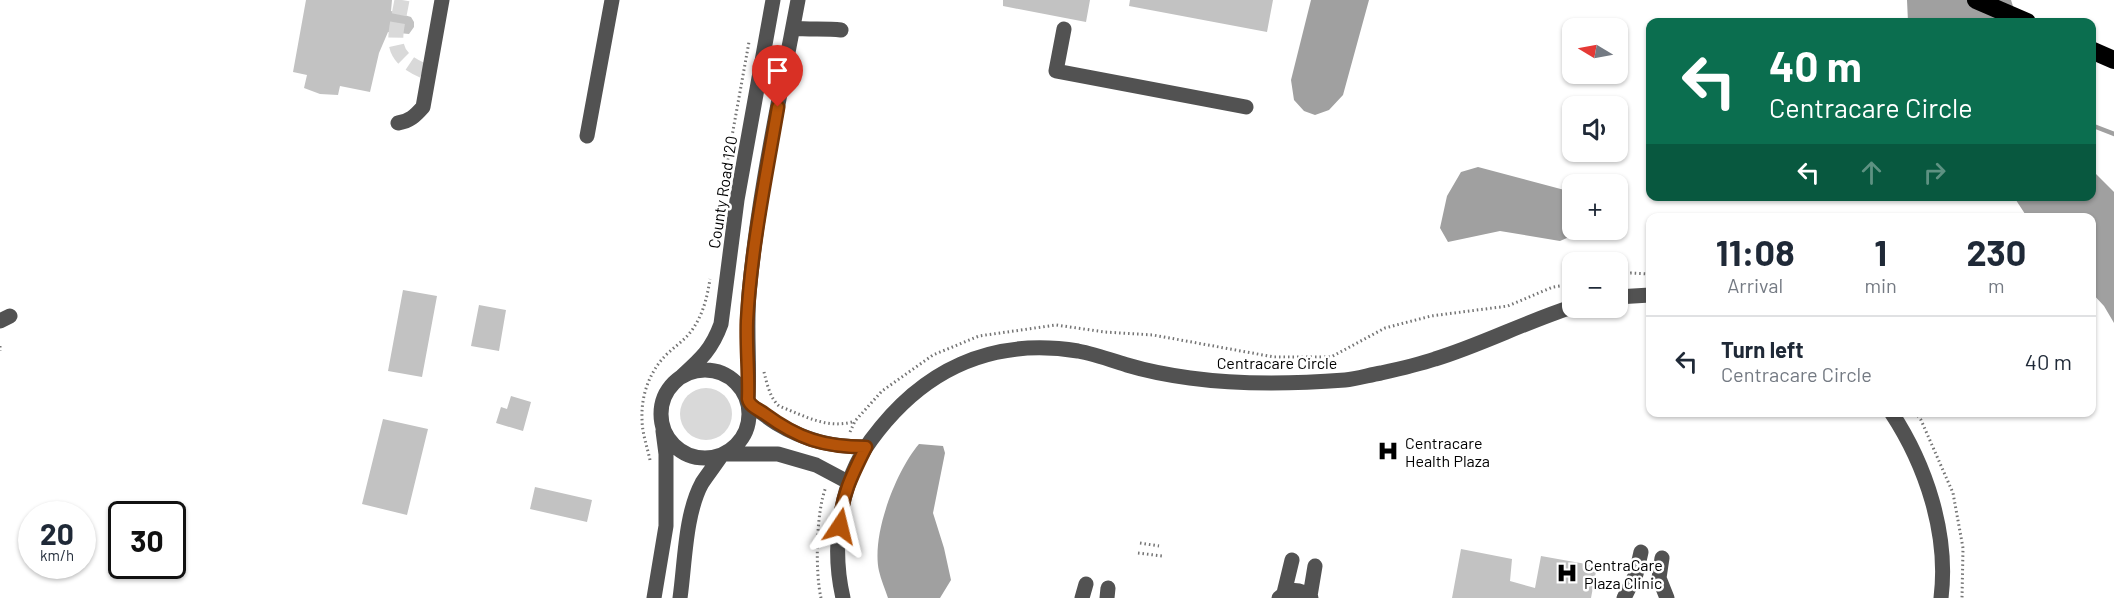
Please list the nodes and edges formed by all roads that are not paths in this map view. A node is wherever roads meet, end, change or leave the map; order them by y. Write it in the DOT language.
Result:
graph roads {
  1 [pos="441,0"];
  2 [pos="612,0"];
  3 [pos="773,0"];
  4 [pos="798,0"];
  5 [pos="1976,0"];
  6 [pos="2018,18"];
  7 [pos="793,28"];
  8 [pos="1064,29"];
  9 [pos="841,30"];
  10 [pos="2096,52"];
  11 [pos="2114,60"];
  12 [pos="1246,106"];
  13 [pos="398,123"];
  14 [pos="587,136"];
  15 [pos="1646,295"];
  16 [pos="1628,296"];
  17 [pos="1562,310"];
  18 [pos="682,376"];
  19 [pos="748,401"];
  20 [pos="1894,417"];
  21 [pos="663,428"];
  22 [pos="866,447"];
  23 [pos="723,455"];
  24 [pos="848,482"];
  25 [pos="1641,552"];
  26 [pos="1662,558"];
  27 [pos="1292,560"];
  28 [pos="1315,566"];
  29 [pos="1282,596"];
  30 [pos="1310,597"];
  31 [pos="654,598"];
  32 [pos="680,598"];
  33 [pos="843,598"];
  34 [pos="1624,598"];
  35 [pos="1667,598"];
  36 [pos="1941,598"];
  1 -- 13 [label="street"];
  2 -- 14 [label="street"];
  3 -- 18 [label="street, County Road 120"];
  4 -- 7 [label="street"];
  5 -- 6 [label="highway"];
  7 -- 9 [label="street"];
  7 -- 19 [label="street"];
  8 -- 12 [label="street"];
  10 -- 11 [label="highway"];
  15 -- 16 [label="street"];
  17 -- 22 [label="street, Centracare Circle"];
  18 -- 19 [label="street"];
  18 -- 21 [label="street"];
  19 -- 22 [label="street"];
  19 -- 23 [label="street"];
  20 -- 36 [label="street"];
  21 -- 23 [label="street"];
  21 -- 31 [label="street"];
  22 -- 24 [label="street, Centracare Circle"];
  23 -- 24 [label="street"];
  23 -- 32 [label="street"];
  24 -- 33 [label="street, Centracare Circle"];
  25 -- 34 [label="street"];
  26 -- 35 [label="street"];
  27 -- 29 [label="street"];
  28 -- 30 [label="street"];
  29 -- 30 [label="street"];
}
